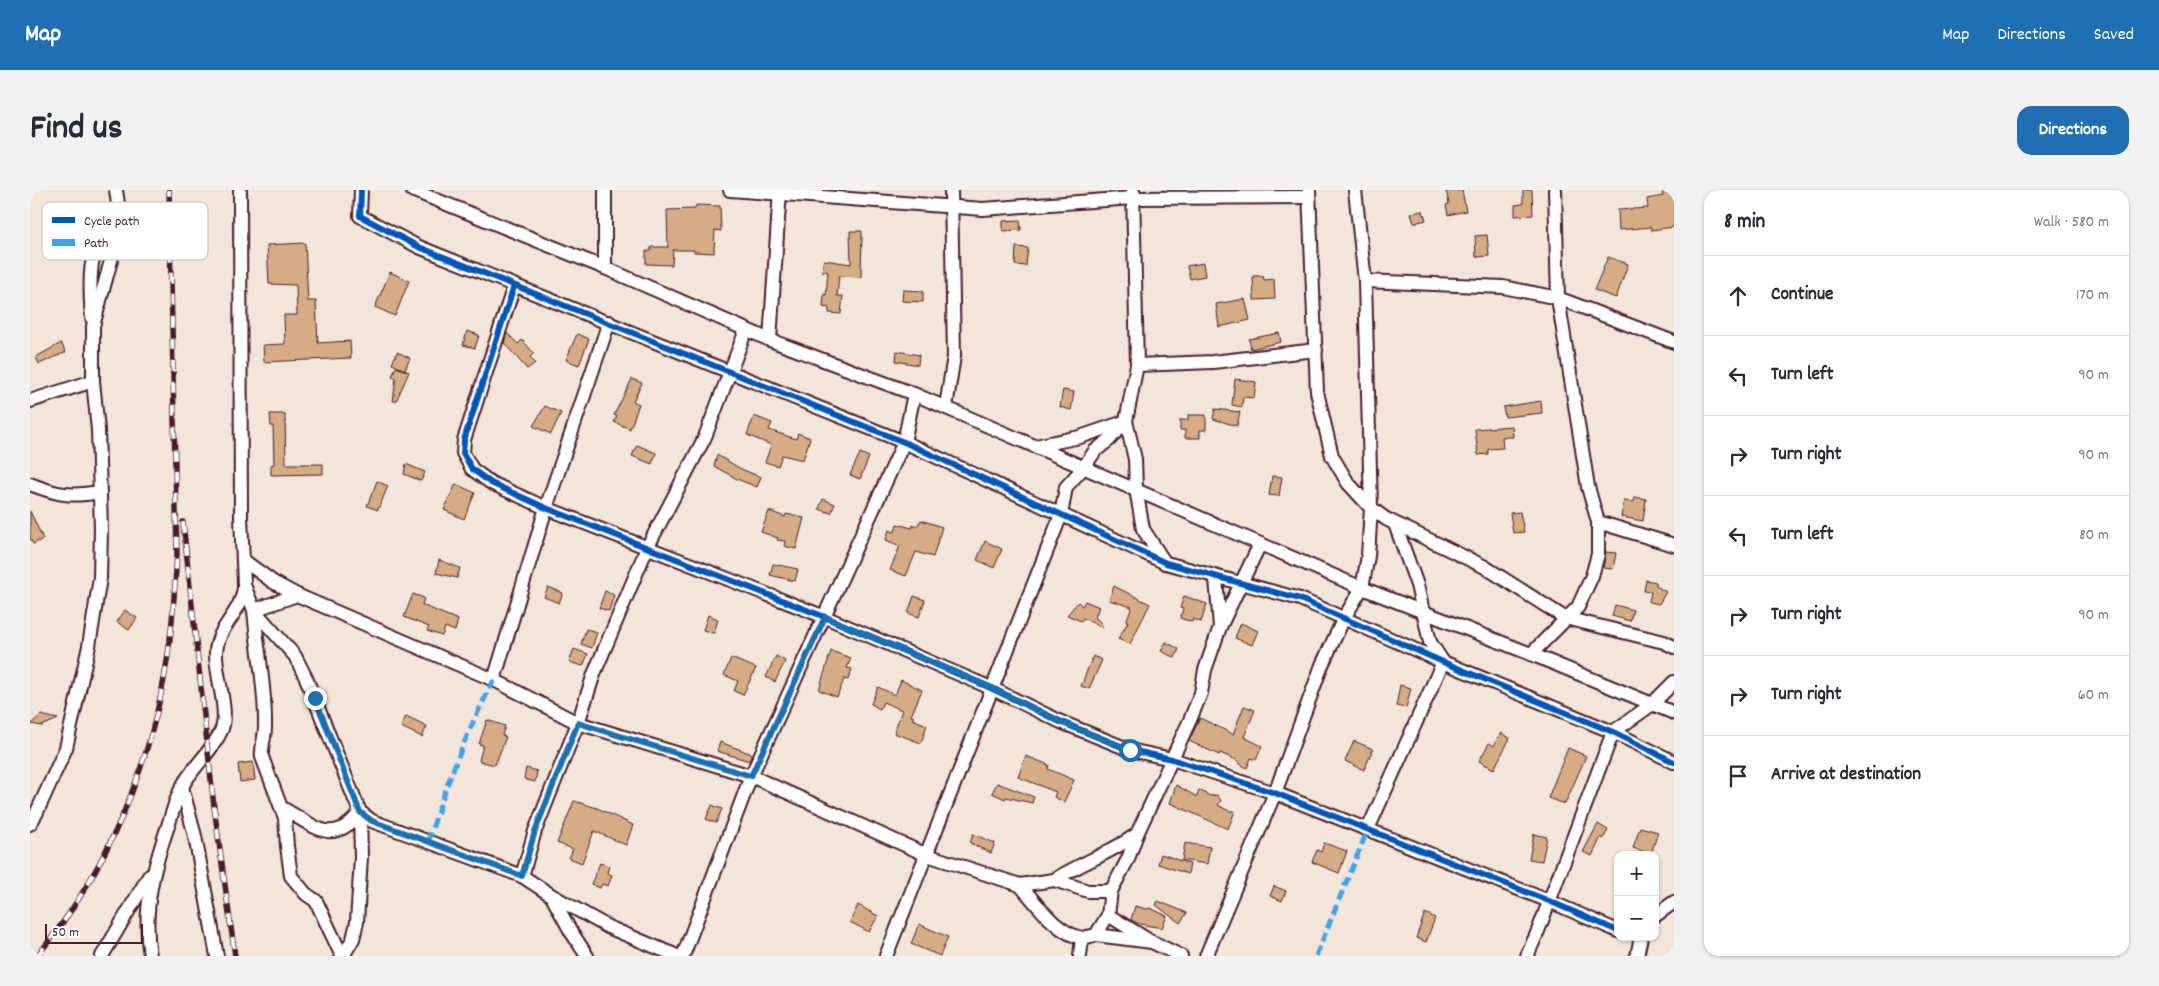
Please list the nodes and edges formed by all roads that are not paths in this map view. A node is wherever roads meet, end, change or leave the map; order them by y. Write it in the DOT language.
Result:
graph roads {
  1 [pos="240,190"];
  2 [pos="361,190"];
  3 [pos="605,190"];
  4 [pos="730,190"];
  5 [pos="951,190"];
  6 [pos="1355,190"];
  7 [pos="1555,190"];
  8 [pos="417,191"];
  9 [pos="780,192"];
  10 [pos="1133,194"];
  11 [pos="1309,194"];
  12 [pos="952,208"];
  13 [pos="94,260"];
  14 [pos="111,260"];
  15 [pos="604,268"];
  16 [pos="1365,281"];
  17 [pos="514,286"];
  18 [pos="1558,298"];
  19 [pos="609,322"];
  20 [pos="93,326"];
  21 [pos="746,330"];
  22 [pos="770,340"];
  23 [pos="1674,342"];
  24 [pos="1316,350"];
  25 [pos="1137,365"];
  26 [pos="729,371"];
  27 [pos="93,381"];
  28 [pos="914,394"];
  29 [pos="30,401"];
  30 [pos="946,407"];
  31 [pos="1126,421"];
  32 [pos="904,442"];
  33 [pos="1035,446"];
  34 [pos="1084,467"];
  35 [pos="30,484"];
  36 [pos="1136,489"];
  37 [pos="100,492"];
  38 [pos="546,508"];
  39 [pos="1370,508"];
  40 [pos="1061,515"];
  41 [pos="1598,522"];
  42 [pos="1396,524"];
  43 [pos="1260,544"];
  44 [pos="1674,545"];
  45 [pos="647,548"];
  46 [pos="243,560"];
  47 [pos="1166,564"];
  48 [pos="1216,578"];
  49 [pos="1242,584"];
  50 [pos="244,585"];
  51 [pos="1362,588"];
  52 [pos="297,595"];
  53 [pos="254,610"];
  54 [pos="1423,612"];
  55 [pos="825,617"];
  56 [pos="1344,618"];
  57 [pos="1565,618"];
  58 [pos="1220,627"];
  59 [pos="1674,647"];
  60 [pos="1530,654"];
  61 [pos="1443,662"];
  62 [pos="494,680"];
  63 [pos="1674,682"];
  64 [pos="992,688"];
  65 [pos="1651,704"];
  66 [pos="1674,714"];
  67 [pos="578,723"];
  68 [pos="1613,732"];
  69 [pos="1172,759"];
  70 [pos="1674,762"];
  71 [pos="751,776"];
  72 [pos="182,787"];
  73 [pos="1275,793"];
  74 [pos="282,808"];
  75 [pos="360,812"];
  76 [pos="30,824"];
  77 [pos="1368,829"];
  78 [pos="1137,834"];
  79 [pos="927,854"];
  80 [pos="154,866"];
  81 [pos="522,876"];
  82 [pos="1054,880"];
  83 [pos="1020,885"];
  84 [pos="1112,891"];
  85 [pos="551,895"];
  86 [pos="1549,901"];
  87 [pos="1674,902"];
  88 [pos="1659,913"];
  89 [pos="1108,915"];
  90 [pos="1614,929"];
  91 [pos="1096,934"];
  92 [pos="1082,938"];
  93 [pos="1637,941"];
  94 [pos="1152,942"];
  95 [pos="102,956"];
  96 [pos="150,956"];
  97 [pos="217,956"];
  98 [pos="342,956"];
  99 [pos="587,956"];
  100 [pos="677,956"];
  101 [pos="683,956"];
  102 [pos="886,956"];
  103 [pos="1080,956"];
  104 [pos="1181,956"];
  105 [pos="1206,956"];
  106 [pos="1527,956"];
  107 [pos="1637,956"];
  1 -- 46 [label="street"];
  2 -- 17 [label="street"];
  3 -- 15 [label="street"];
  4 -- 9 [label="street"];
  5 -- 12 [label="street"];
  6 -- 16 [label="street"];
  7 -- 18 [label="street"];
  8 -- 15 [label="street"];
  9 -- 12 [label="street"];
  9 -- 22 [label="street"];
  10 -- 11 [label="street"];
  10 -- 12 [label="street"];
  10 -- 25 [label="street"];
  11 -- 24 [label="street"];
  12 -- 30 [label="street"];
  13 -- 20 [label="street"];
  14 -- 20 [label="street"];
  15 -- 21 [label="street"];
  16 -- 18 [label="street"];
  16 -- 39 [label="street"];
  17 -- 19 [label="street"];
  17 -- 38 [label="street"];
  18 -- 23 [label="street"];
  18 -- 41 [label="street"];
  19 -- 26 [label="street"];
  19 -- 38 [label="street"];
  20 -- 27 [label="street"];
  21 -- 22 [label="street"];
  21 -- 26 [label="street"];
  22 -- 28 [label="street"];
  24 -- 25 [label="street"];
  24 -- 39 [label="street"];
  25 -- 31 [label="street"];
  26 -- 32 [label="street"];
  26 -- 45 [label="street"];
  27 -- 29 [label="street"];
  27 -- 37 [label="street"];
  28 -- 30 [label="street"];
  28 -- 32 [label="street"];
  30 -- 33 [label="street"];
  31 -- 33 [label="street"];
  31 -- 34 [label="street"];
  31 -- 36 [label="street"];
  32 -- 40 [label="street"];
  32 -- 55 [label="street"];
  33 -- 34 [label="street"];
  34 -- 36 [label="street"];
  34 -- 40 [label="street"];
  35 -- 37 [label="street"];
  36 -- 43 [label="street"];
  36 -- 47 [label="street"];
  37 -- 76 [label="street"];
  38 -- 45 [label="street"];
  38 -- 62 [label="street"];
  39 -- 42 [label="street"];
  39 -- 51 [label="street"];
  40 -- 47 [label="street"];
  40 -- 64 [label="street"];
  41 -- 44 [label="street"];
  41 -- 57 [label="street"];
  42 -- 54 [label="street"];
  42 -- 57 [label="street"];
  43 -- 49 [label="street"];
  43 -- 51 [label="street"];
  45 -- 55 [label="street"];
  45 -- 67 [label="street"];
  46 -- 50 [label="street"];
  46 -- 52 [label="street"];
  47 -- 48 [label="street"];
  48 -- 49 [label="street"];
  48 -- 58 [label="street"];
  49 -- 56 [label="street"];
  49 -- 58 [label="street"];
  50 -- 53 [label="street"];
  50 -- 72 [label="street"];
  51 -- 54 [label="street"];
  51 -- 56 [label="street"];
  52 -- 53 [label="street"];
  52 -- 62 [label="street"];
  53 -- 74 [label="street"];
  53 -- 75 [label="street"];
  54 -- 60 [label="street"];
  54 -- 61 [label="street"];
  55 -- 64 [label="street"];
  55 -- 71 [label="street"];
  56 -- 61 [label="street"];
  56 -- 73 [label="street"];
  57 -- 59 [label="street"];
  57 -- 60 [label="street"];
  58 -- 69 [label="street"];
  60 -- 65 [label="street"];
  61 -- 68 [label="street"];
  61 -- 77 [label="street"];
  62 -- 67 [label="street"];
  63 -- 65 [label="street"];
  64 -- 69 [label="street"];
  64 -- 79 [label="street"];
  65 -- 66 [label="street"];
  65 -- 68 [label="street"];
  67 -- 71 [label="street"];
  67 -- 81 [label="street"];
  68 -- 70 [label="street"];
  68 -- 86 [label="street"];
  69 -- 73 [label="street"];
  69 -- 78 [label="street"];
  71 -- 79 [label="street"];
  71 -- 101 [label="street"];
  72 -- 80 [label="street"];
  72 -- 97 [label="street"];
  73 -- 77 [label="street"];
  73 -- 105 [label="street"];
  74 -- 75 [label="street"];
  74 -- 98 [label="street"];
  75 -- 81 [label="street"];
  75 -- 98 [label="street"];
  77 -- 86 [label="street"];
  78 -- 82 [label="street"];
  78 -- 84 [label="street"];
  79 -- 83 [label="street"];
  79 -- 102 [label="street"];
  80 -- 95 [label="street"];
  80 -- 96 [label="street"];
  81 -- 85 [label="street"];
  82 -- 83 [label="street"];
  82 -- 84 [label="street"];
  83 -- 92 [label="street"];
  84 -- 89 [label="street"];
  85 -- 99 [label="street"];
  85 -- 100 [label="street"];
  86 -- 90 [label="street"];
  86 -- 106 [label="street"];
  87 -- 88 [label="street"];
  89 -- 91 [label="street"];
  89 -- 94 [label="street"];
  91 -- 92 [label="street"];
  91 -- 94 [label="street"];
  92 -- 103 [label="street"];
  93 -- 107 [label="street"];
  94 -- 104 [label="street"];
}
